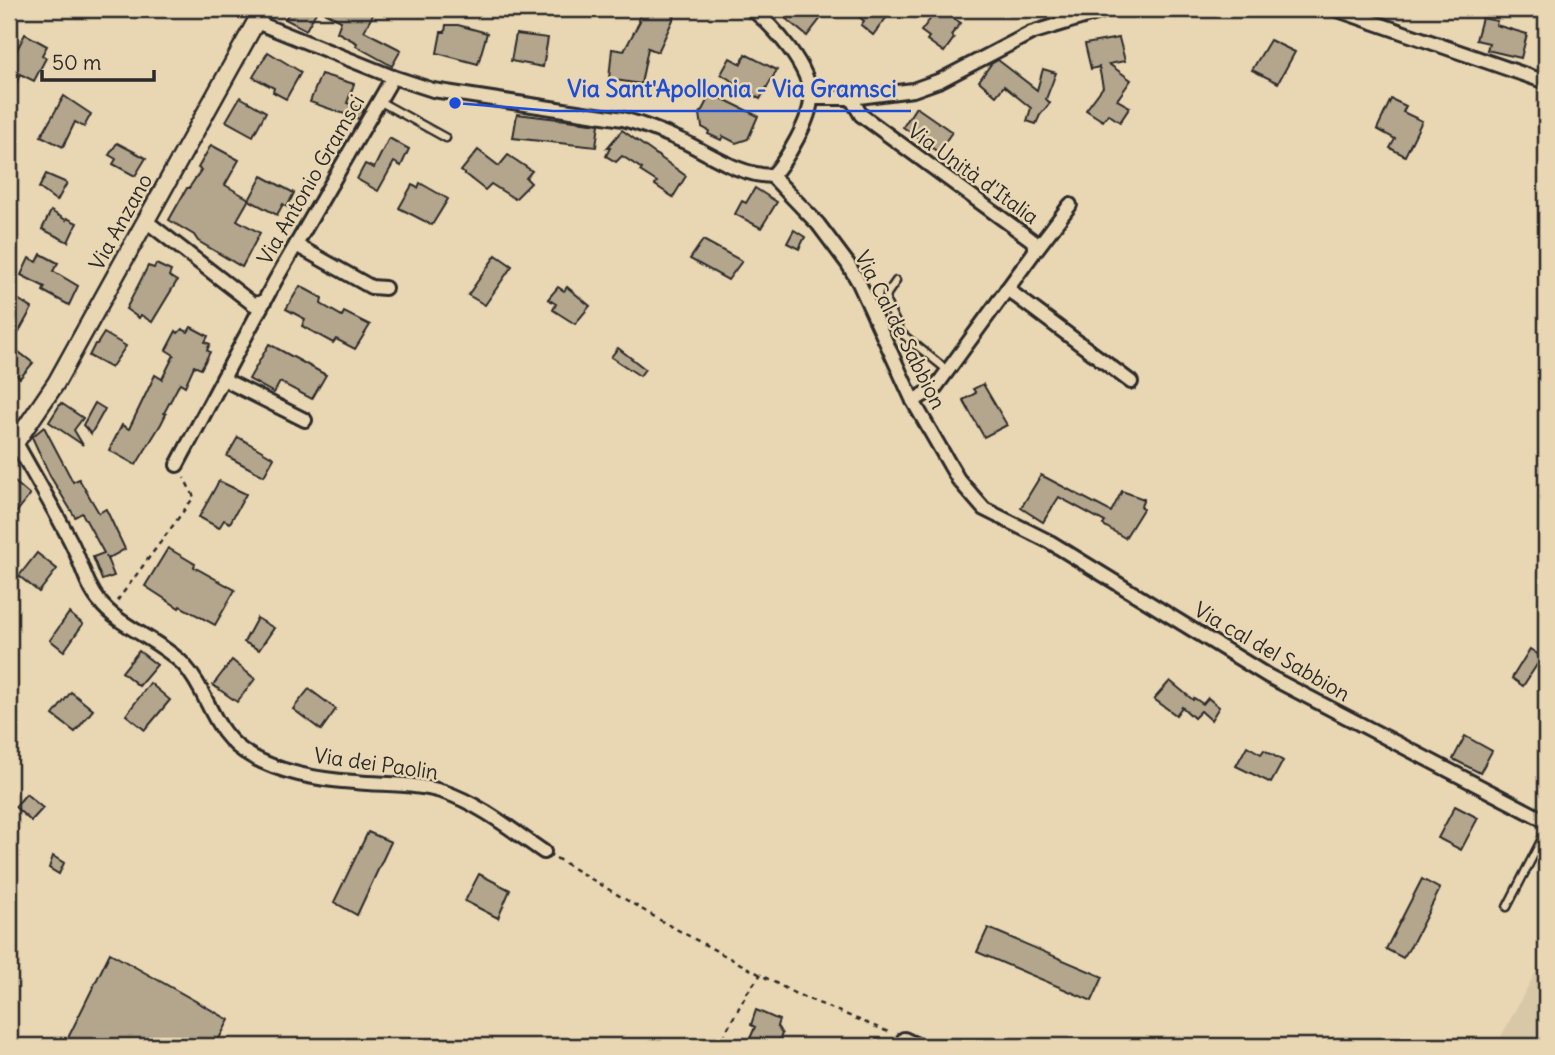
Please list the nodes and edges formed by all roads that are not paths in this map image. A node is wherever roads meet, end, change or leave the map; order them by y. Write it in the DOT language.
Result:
graph roads {
  1 [pos="751,9"];
  2 [pos="1110,9"];
  3 [pos="1335,9"];
  4 [pos="260,15"];
  5 [pos="393,77"];
  6 [pos="1546,82"];
  7 [pos="811,98"];
  8 [pos="851,98"];
  9 [pos="379,101"];
  10 [pos="446,138"];
  11 [pos="772,176"];
  12 [pos="1070,205"];
  13 [pos="146,221"];
  14 [pos="296,245"];
  15 [pos="1035,251"];
  16 [pos="896,281"];
  17 [pos="385,288"];
  18 [pos="1007,289"];
  19 [pos="264,302"];
  20 [pos="947,370"];
  21 [pos="223,379"];
  22 [pos="1131,382"];
  23 [pos="913,401"];
  24 [pos="305,420"];
  25 [pos="12,447"];
  26 [pos="177,466"];
  27 [pos="984,509"];
  28 [pos="1546,821"];
  29 [pos="1546,831"];
  30 [pos="544,852"];
  31 [pos="1507,907"];
  32 [pos="904,1039"];
  33 [pos="919,1046"];
  1 -- 7 [label="street"];
  2 -- 8 [label="street"];
  3 -- 6 [label="street"];
  4 -- 5 [label="street"];
  4 -- 13 [label="main road, Via Anzano"];
  5 -- 9 [label="street, Via Antonio Gramsci"];
  5 -- 11 [label="street"];
  7 -- 8 [label="street"];
  7 -- 11 [label="street"];
  8 -- 15 [label="street, Via Unità d'Italia"];
  9 -- 10 [label="lane"];
  9 -- 14 [label="street, Via Antonio Gramsci"];
  11 -- 23 [label="street, Via Cal de Sabbion"];
  12 -- 15 [label="street"];
  13 -- 19 [label="street"];
  13 -- 25 [label="main road, Via Anzano"];
  14 -- 17 [label="street"];
  14 -- 19 [label="street, Via Antonio Gramsci"];
  15 -- 18 [label="street, Via Unità d'Italia"];
  16 -- 20 [label="lane"];
  18 -- 20 [label="street, Via Unità d'Italia"];
  18 -- 22 [label="street"];
  19 -- 21 [label="street, Via Antonio Gramsci"];
  20 -- 23 [label="street, Via Unità d'Italia"];
  21 -- 24 [label="street"];
  21 -- 26 [label="street, Via Antonio Gramsci"];
  23 -- 27 [label="street, Via Cal de Sabbion"];
  25 -- 30 [label="street, Via dei Paolin"];
  27 -- 28 [label="street, Via cal del Sabbion"];
  29 -- 31 [label="lane"];
  32 -- 33 [label="street"];
}
